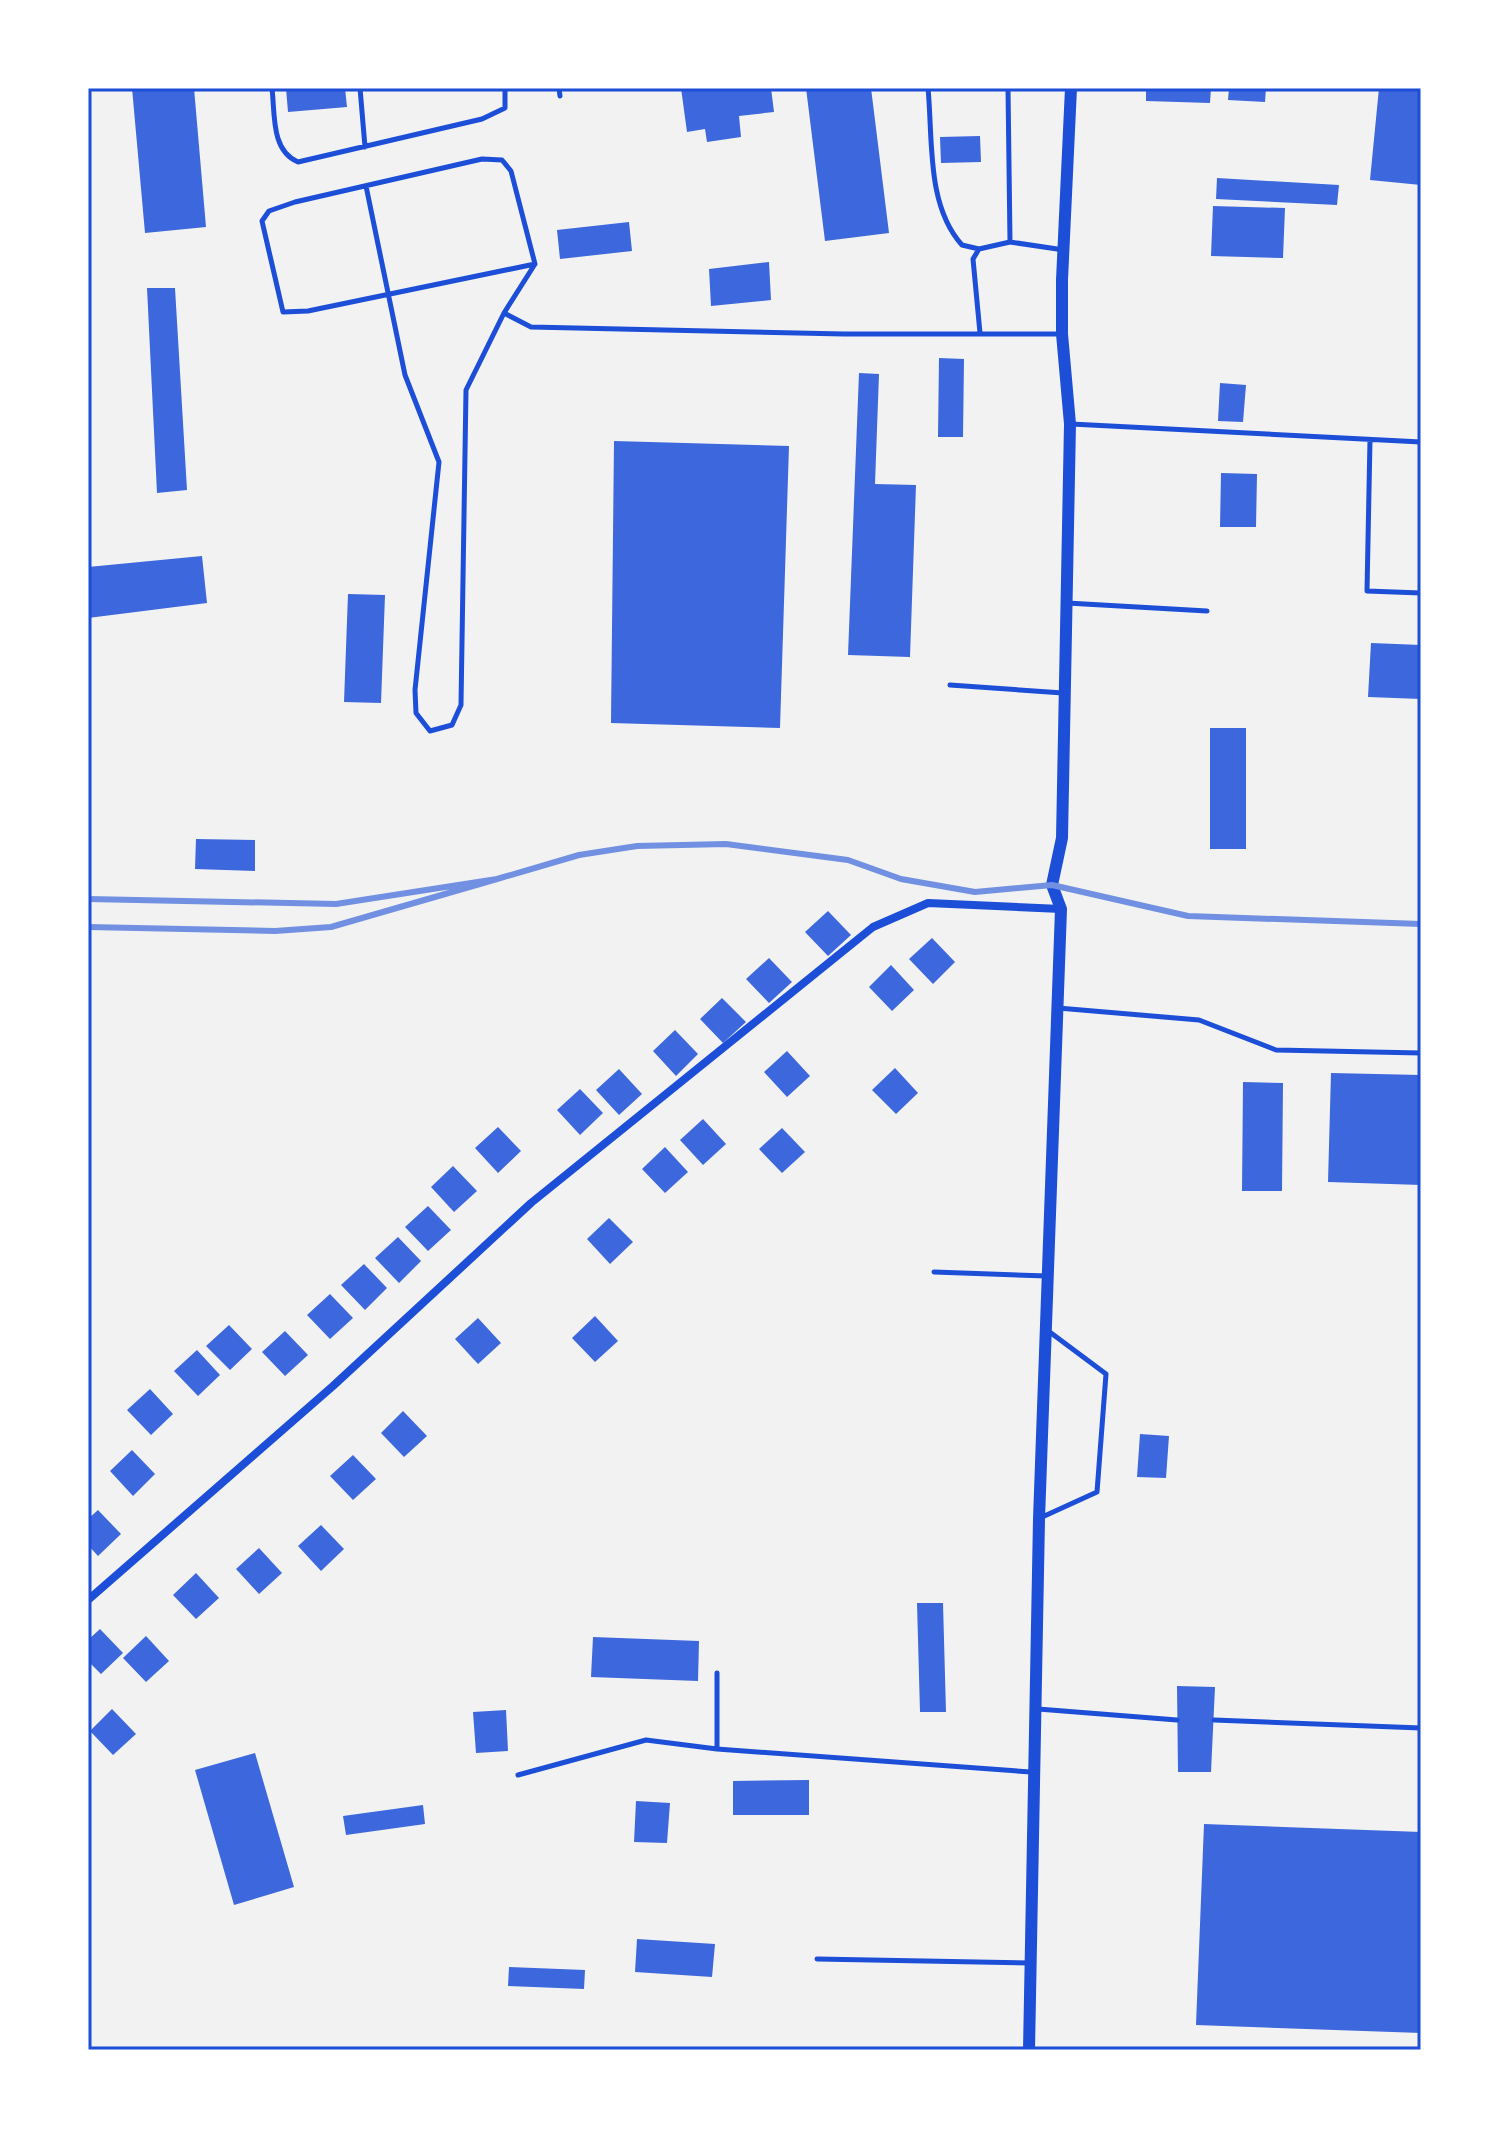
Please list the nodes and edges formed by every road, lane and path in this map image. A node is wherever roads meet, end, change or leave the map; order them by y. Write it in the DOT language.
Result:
graph roads {
  1 [pos="272,88"];
  2 [pos="360,88"];
  3 [pos="505,88"];
  4 [pos="559,88"];
  5 [pos="928,88"];
  6 [pos="1008,88"];
  7 [pos="1071,88"];
  8 [pos="560,96"];
  9 [pos="365,147"];
  10 [pos="366,186"];
  11 [pos="1010,242"];
  12 [pos="979,249"];
  13 [pos="1065,251"];
  14 [pos="535,264"];
  15 [pos="390,294"];
  16 [pos="504,313"];
  17 [pos="980,333"];
  18 [pos="1062,334"];
  19 [pos="1070,424"];
  20 [pos="1370,440"];
  21 [pos="1421,442"];
  22 [pos="1421,593"];
  23 [pos="1066,603"];
  24 [pos="1207,611"];
  25 [pos="950,685"];
  26 [pos="1064,693"];
  27 [pos="1061,909"];
  28 [pos="1057,1008"];
  29 [pos="1421,1053"];
  30 [pos="934,1272"];
  31 [pos="1048,1276"];
  32 [pos="1046,1329"];
  33 [pos="1039,1519"];
  34 [pos="88,1600"];
  35 [pos="717,1673"];
  36 [pos="1038,1709"];
  37 [pos="1177,1720"];
  38 [pos="1214,1720"];
  39 [pos="1421,1728"];
  40 [pos="717,1749"];
  41 [pos="1036,1772"];
  42 [pos="518,1775"];
  43 [pos="817,1959"];
  44 [pos="1032,1963"];
  45 [pos="1029,2050"];
  1 -- 9 [label="lane"];
  2 -- 9 [label="lane"];
  3 -- 9 [label="lane"];
  4 -- 8 [label="lane"];
  5 -- 12 [label="lane"];
  6 -- 11 [label="lane"];
  7 -- 13 [label="street"];
  10 -- 14 [label="lane"];
  10 -- 15 [label="lane"];
  10 -- 15 [label="lane"];
  11 -- 12 [label="lane"];
  11 -- 13 [label="lane"];
  12 -- 17 [label="lane"];
  13 -- 18 [label="street"];
  14 -- 15 [label="lane"];
  14 -- 16 [label="lane"];
  15 -- 16 [label="lane"];
  16 -- 17 [label="lane"];
  17 -- 18 [label="lane"];
  18 -- 19 [label="street"];
  19 -- 20 [label="lane"];
  19 -- 23 [label="street"];
  20 -- 21 [label="lane"];
  20 -- 22 [label="lane"];
  23 -- 24 [label="lane"];
  23 -- 26 [label="street"];
  25 -- 26 [label="lane"];
  26 -- 27 [label="street"];
  27 -- 28 [label="street"];
  27 -- 34 [label="street"];
  28 -- 29 [label="lane"];
  28 -- 31 [label="street"];
  30 -- 31 [label="lane"];
  31 -- 32 [label="street"];
  32 -- 33 [label="street"];
  32 -- 33 [label="lane"];
  33 -- 36 [label="street"];
  35 -- 40 [label="lane"];
  36 -- 37 [label="lane"];
  36 -- 41 [label="street"];
  38 -- 39 [label="lane"];
  40 -- 41 [label="lane"];
  40 -- 42 [label="lane"];
  41 -- 44 [label="street"];
  43 -- 44 [label="lane"];
  44 -- 45 [label="street"];
}
